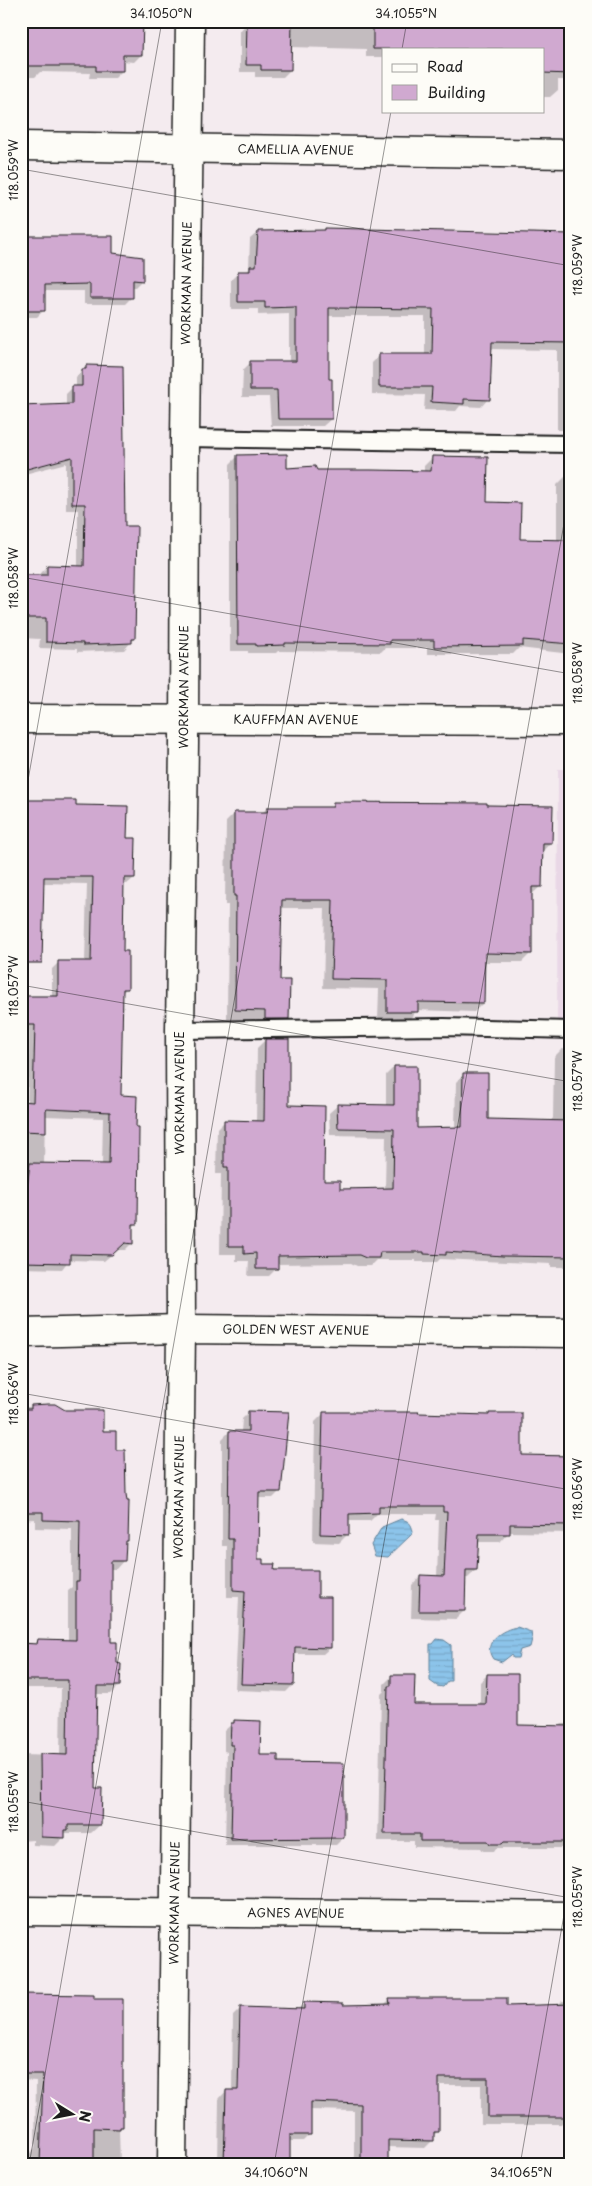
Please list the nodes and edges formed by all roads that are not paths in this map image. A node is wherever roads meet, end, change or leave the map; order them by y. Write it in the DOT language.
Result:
graph roads {
  1 [pos="190,21"];
  2 [pos="21,146"];
  3 [pos="189,147"];
  4 [pos="571,154"];
  5 [pos="185,438"];
  6 [pos="571,444"];
  7 [pos="21,719"];
  8 [pos="184,719"];
  9 [pos="571,721"];
  10 [pos="180,1030"];
  11 [pos="571,1030"];
  12 [pos="180,1329"];
  13 [pos="21,1333"];
  14 [pos="571,1333"];
  15 [pos="21,1911"];
  16 [pos="173,1912"];
  17 [pos="571,1916"];
  18 [pos="172,2165"];
  1 -- 3 [label="street, WORKMAN AVENUE"];
  2 -- 3 [label="street, CAMELLIA AVENUE"];
  3 -- 4 [label="street, CAMELLIA AVENUE"];
  3 -- 5 [label="street, WORKMAN AVENUE"];
  5 -- 6 [label="lane"];
  5 -- 8 [label="street, WORKMAN AVENUE"];
  7 -- 8 [label="street, KAUFFMAN AVENUE"];
  8 -- 9 [label="street, KAUFFMAN AVENUE"];
  8 -- 10 [label="street, WORKMAN AVENUE"];
  10 -- 11 [label="lane"];
  10 -- 12 [label="street, WORKMAN AVENUE"];
  12 -- 13 [label="street, GOLDEN WEST AVENUE"];
  12 -- 14 [label="street, GOLDEN WEST AVENUE"];
  12 -- 16 [label="street, WORKMAN AVENUE"];
  15 -- 16 [label="street, AGNES AVENUE"];
  16 -- 17 [label="street, AGNES AVENUE"];
  16 -- 18 [label="street, WORKMAN AVENUE"];
}
